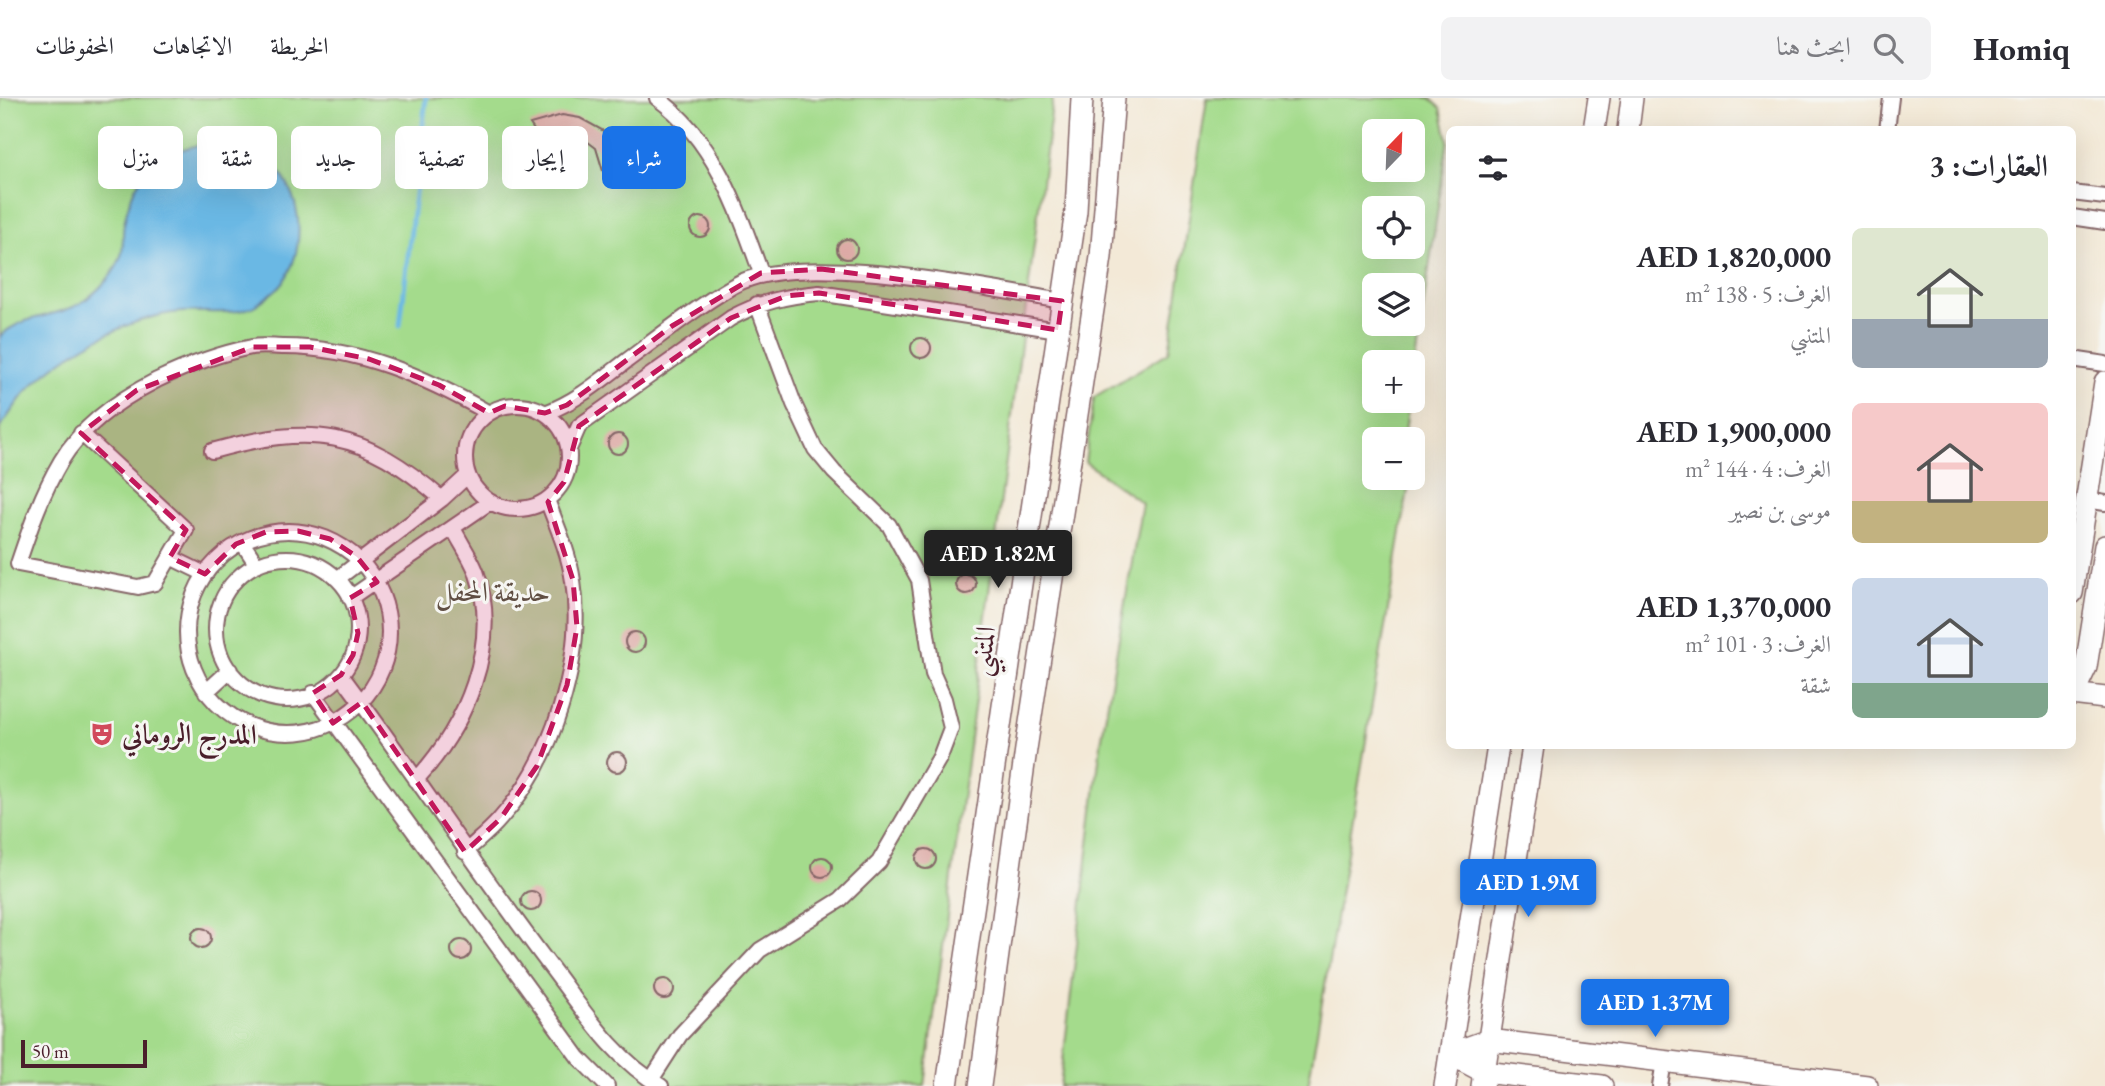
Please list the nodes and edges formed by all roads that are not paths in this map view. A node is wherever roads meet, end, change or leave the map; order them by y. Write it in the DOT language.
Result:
graph roads {
  1 [pos="657,98"];
  2 [pos="1082,98"];
  3 [pos="1114,98"];
  4 [pos="1599,98"];
  5 [pos="1632,98"];
  6 [pos="1891,98"];
  7 [pos="1595,126"];
  8 [pos="1628,126"];
  9 [pos="1887,126"];
  10 [pos="2076,193"];
  11 [pos="2105,197"];
  12 [pos="2076,218"];
  13 [pos="2105,222"];
  14 [pos="761,273"];
  15 [pos="1062,301"];
  16 [pos="757,304"];
  17 [pos="1058,330"];
  18 [pos="2076,360"];
  19 [pos="2105,364"];
  20 [pos="2105,382"];
  21 [pos="489,413"];
  22 [pos="545,413"];
  23 [pos="81,433"];
  24 [pos="569,449"];
  25 [pos="212,451"];
  26 [pos="468,475"];
  27 [pos="442,499"];
  28 [pos="547,500"];
  29 [pos="2096,501"];
  30 [pos="490,502"];
  31 [pos="453,528"];
  32 [pos="242,542"];
  33 [pos="2105,546"];
  34 [pos="170,557"];
  35 [pos="360,562"];
  36 [pos="257,565"];
  37 [pos="205,574"];
  38 [pos="2076,578"];
  39 [pos="337,579"];
  40 [pos="377,583"];
  41 [pos="350,598"];
  42 [pos="2088,667"];
  43 [pos="230,670"];
  44 [pos="341,675"];
  45 [pos="2076,687"];
  46 [pos="206,692"];
  47 [pos="313,694"];
  48 [pos="2076,694"];
  49 [pos="2105,698"];
  50 [pos="362,702"];
  51 [pos="333,723"];
  52 [pos="1498,749"];
  53 [pos="1533,749"];
  54 [pos="416,780"];
  55 [pos="466,852"];
  56 [pos="1489,1040"];
  57 [pos="1450,1054"];
  58 [pos="1664,1061"];
  59 [pos="1483,1079"];
  60 [pos="656,1083"];
  61 [pos="607,1086"];
  62 [pos="947,1086"];
  63 [pos="980,1086"];
  64 [pos="1445,1086"];
  65 [pos="1602,1086"];
  66 [pos="1660,1086"];
  67 [pos="1867,1086"];
  1 -- 14 [label="street"];
  2 -- 15 [label="street, المتنبي"];
  3 -- 63 [label="street, المتنبي"];
  4 -- 7 [label="street"];
  5 -- 8 [label="street"];
  6 -- 9 [label="street"];
  10 -- 11 [label="street"];
  12 -- 13 [label="street"];
  14 -- 15 [label="street"];
  14 -- 22 [label="street"];
  15 -- 17 [label="street, المتنبي"];
  16 -- 17 [label="street"];
  16 -- 24 [label="street"];
  16 -- 60 [label="street"];
  17 -- 62 [label="street, المتنبي"];
  18 -- 19 [label="street"];
  20 -- 29 [label="street"];
  21 -- 22 [label="street"];
  21 -- 23 [label="street"];
  21 -- 26 [label="street"];
  22 -- 24 [label="street"];
  23 -- 34 [label="street"];
  23 -- 34 [label="street"];
  24 -- 28 [label="street"];
  25 -- 27 [label="street"];
  26 -- 27 [label="street"];
  26 -- 30 [label="street"];
  27 -- 35 [label="street"];
  28 -- 30 [label="street"];
  28 -- 55 [label="street"];
  29 -- 38 [label="street"];
  30 -- 31 [label="street"];
  31 -- 40 [label="street"];
  31 -- 54 [label="street"];
  32 -- 35 [label="street"];
  32 -- 36 [label="street"];
  32 -- 37 [label="street"];
  33 -- 42 [label="street"];
  34 -- 37 [label="street"];
  35 -- 39 [label="street"];
  35 -- 40 [label="street"];
  36 -- 39 [label="street"];
  36 -- 43 [label="street"];
  37 -- 46 [label="street"];
  39 -- 41 [label="street"];
  40 -- 41 [label="street"];
  40 -- 50 [label="street"];
  41 -- 44 [label="street"];
  42 -- 45 [label="street"];
  43 -- 46 [label="street"];
  43 -- 47 [label="street"];
  44 -- 47 [label="street"];
  44 -- 50 [label="street"];
  46 -- 51 [label="street"];
  47 -- 51 [label="street"];
  48 -- 49 [label="street"];
  50 -- 51 [label="street"];
  50 -- 54 [label="street"];
  51 -- 61 [label="street"];
  52 -- 57 [label="street"];
  53 -- 56 [label="street"];
  54 -- 55 [label="street"];
  55 -- 60 [label="street"];
  56 -- 57 [label="street"];
  56 -- 58 [label="street"];
  56 -- 59 [label="street"];
  57 -- 59 [label="street"];
  57 -- 64 [label="street"];
  58 -- 66 [label="street"];
  58 -- 67 [label="street"];
  59 -- 65 [label="street"];
}
